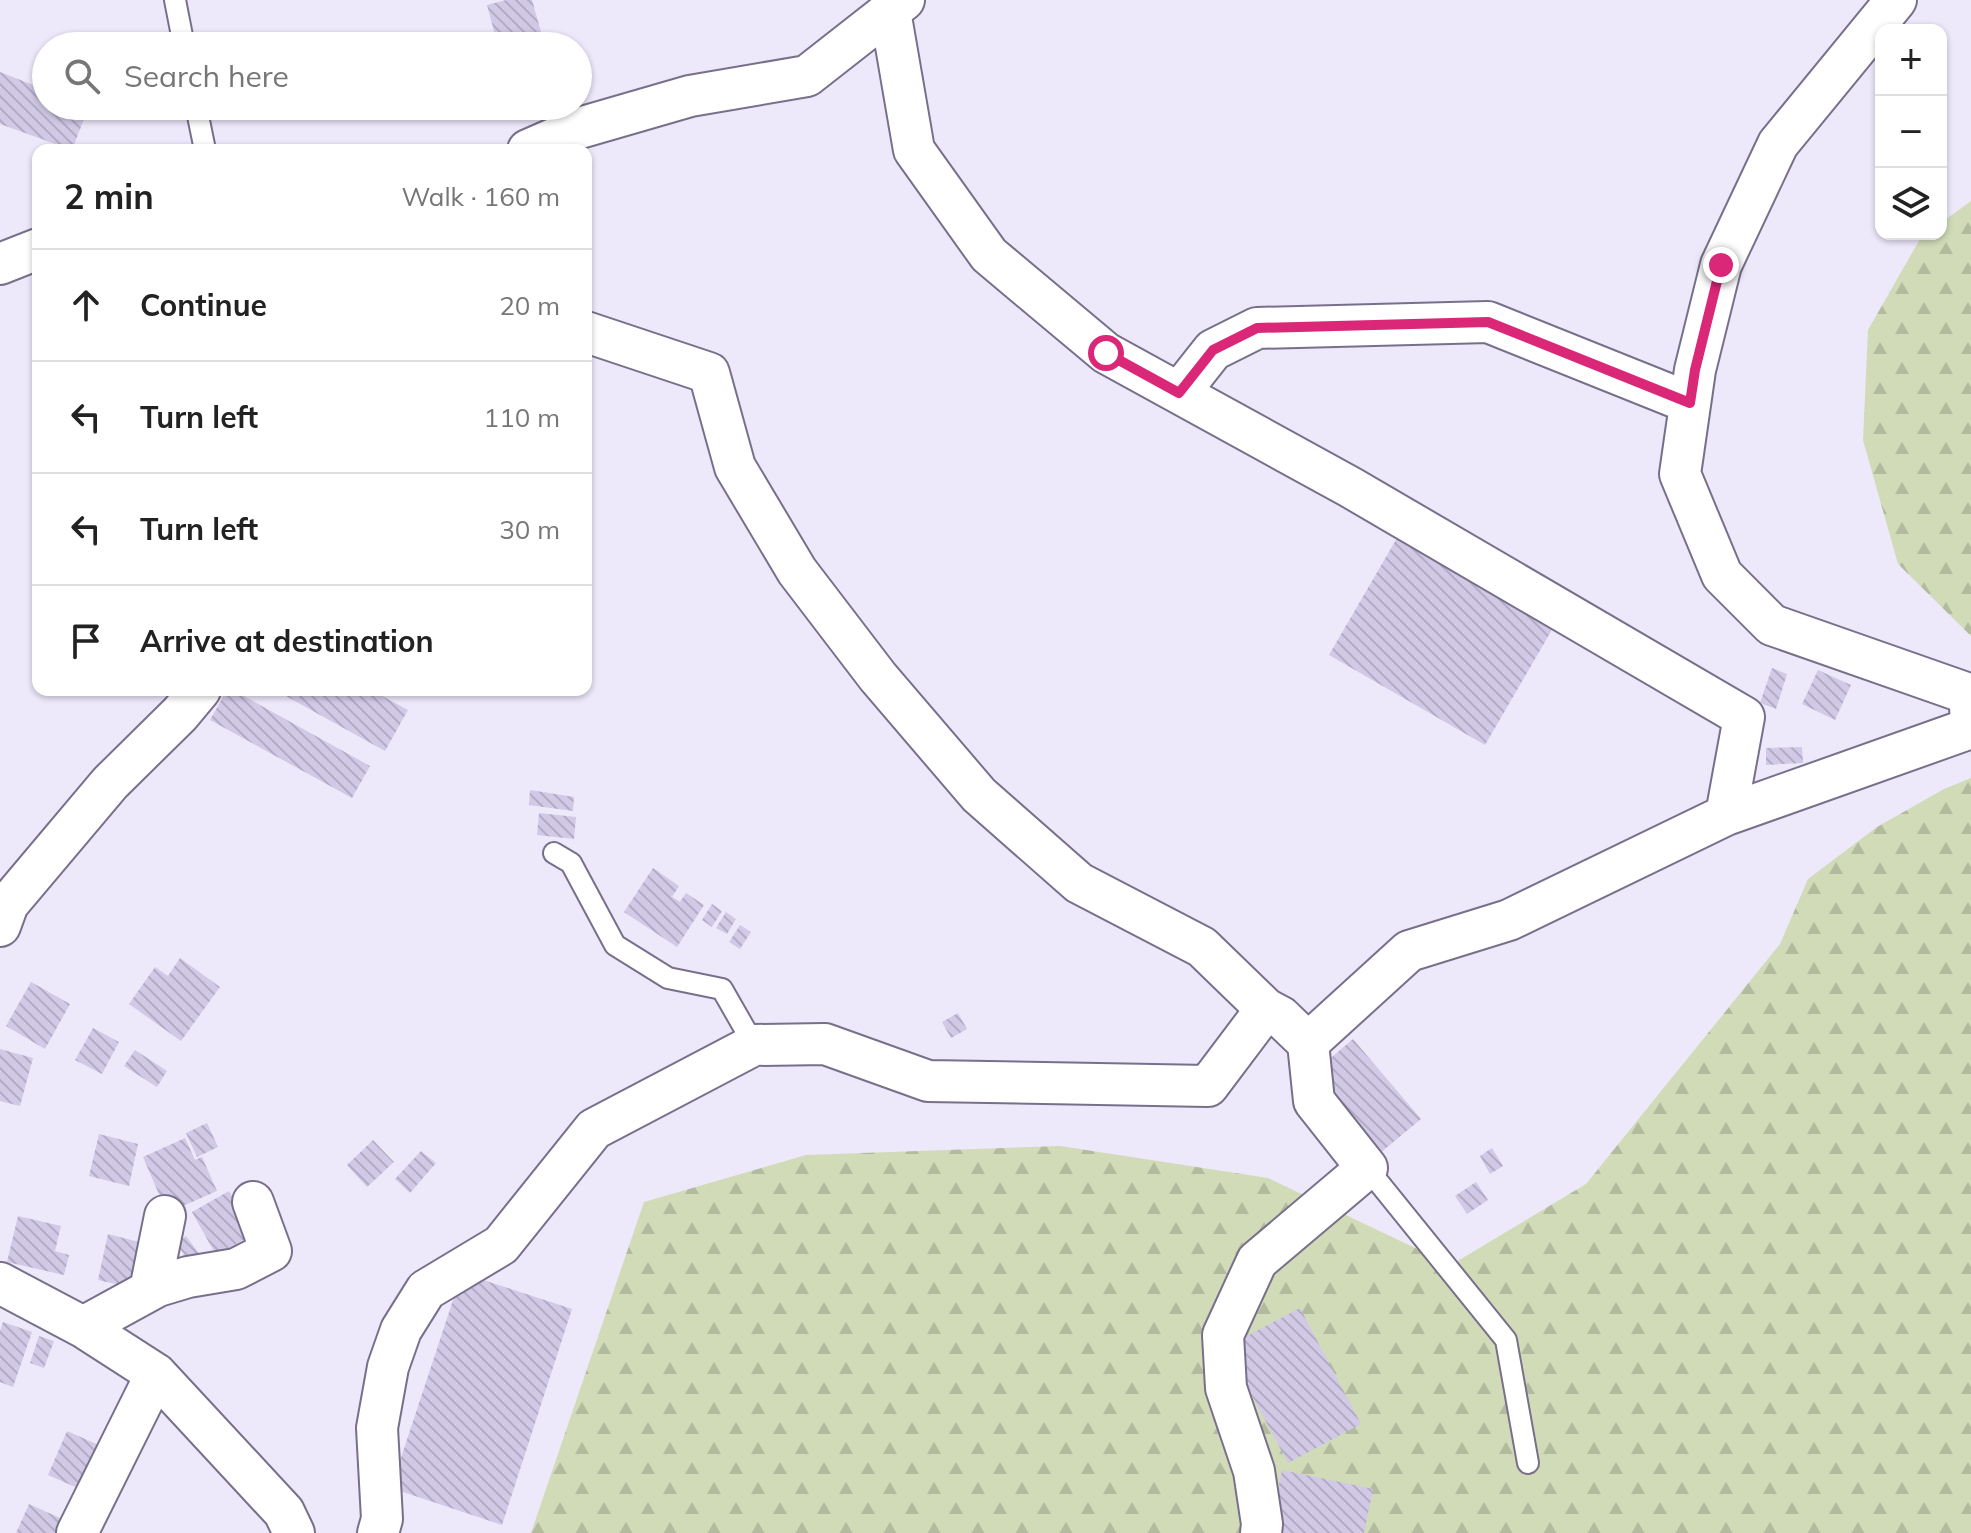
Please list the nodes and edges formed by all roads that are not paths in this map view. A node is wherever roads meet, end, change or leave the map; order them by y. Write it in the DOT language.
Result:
graph roads {
  1 [pos="175,0"];
  2 [pos="1896,0"];
  3 [pos="897,6"];
  4 [pos="181,32"];
  5 [pos="199,120"];
  6 [pos="204,144"];
  7 [pos="542,144"];
  8 [pos="32,251"];
  9 [pos="0,264"];
  10 [pos="592,334"];
  11 [pos="1179,393"];
  12 [pos="1690,403"];
  13 [pos="195,696"];
  14 [pos="1971,721"];
  15 [pos="1971,728"];
  16 [pos="1726,815"];
  17 [pos="554,853"];
  18 [pos="0,926"];
  19 [pos="1266,1009"];
  20 [pos="1308,1043"];
  21 [pos="754,1045"];
  22 [pos="1367,1168"];
  23 [pos="253,1202"];
  24 [pos="165,1216"];
  25 [pos="0,1283"];
  26 [pos="150,1290"];
  27 [pos="83,1327"];
  28 [pos="156,1374"];
  29 [pos="1528,1463"];
  30 [pos="77,1533"];
  31 [pos="294,1533"];
  32 [pos="378,1533"];
  33 [pos="1261,1533"];
  1 -- 4 [label="lane"];
  2 -- 12 [label="street"];
  3 -- 7 [label="street"];
  3 -- 11 [label="street"];
  5 -- 6 [label="lane"];
  8 -- 9 [label="street"];
  10 -- 19 [label="street"];
  11 -- 12 [label="street"];
  11 -- 16 [label="street"];
  12 -- 14 [label="street"];
  13 -- 18 [label="street"];
  15 -- 16 [label="street"];
  16 -- 20 [label="street"];
  17 -- 21 [label="lane"];
  19 -- 20 [label="street"];
  19 -- 21 [label="street"];
  20 -- 22 [label="street"];
  21 -- 32 [label="street"];
  22 -- 29 [label="lane"];
  22 -- 33 [label="street"];
  23 -- 26 [label="street"];
  24 -- 26 [label="street"];
  25 -- 27 [label="street"];
  26 -- 27 [label="street"];
  27 -- 28 [label="street"];
  28 -- 30 [label="street"];
  28 -- 31 [label="street"];
}
